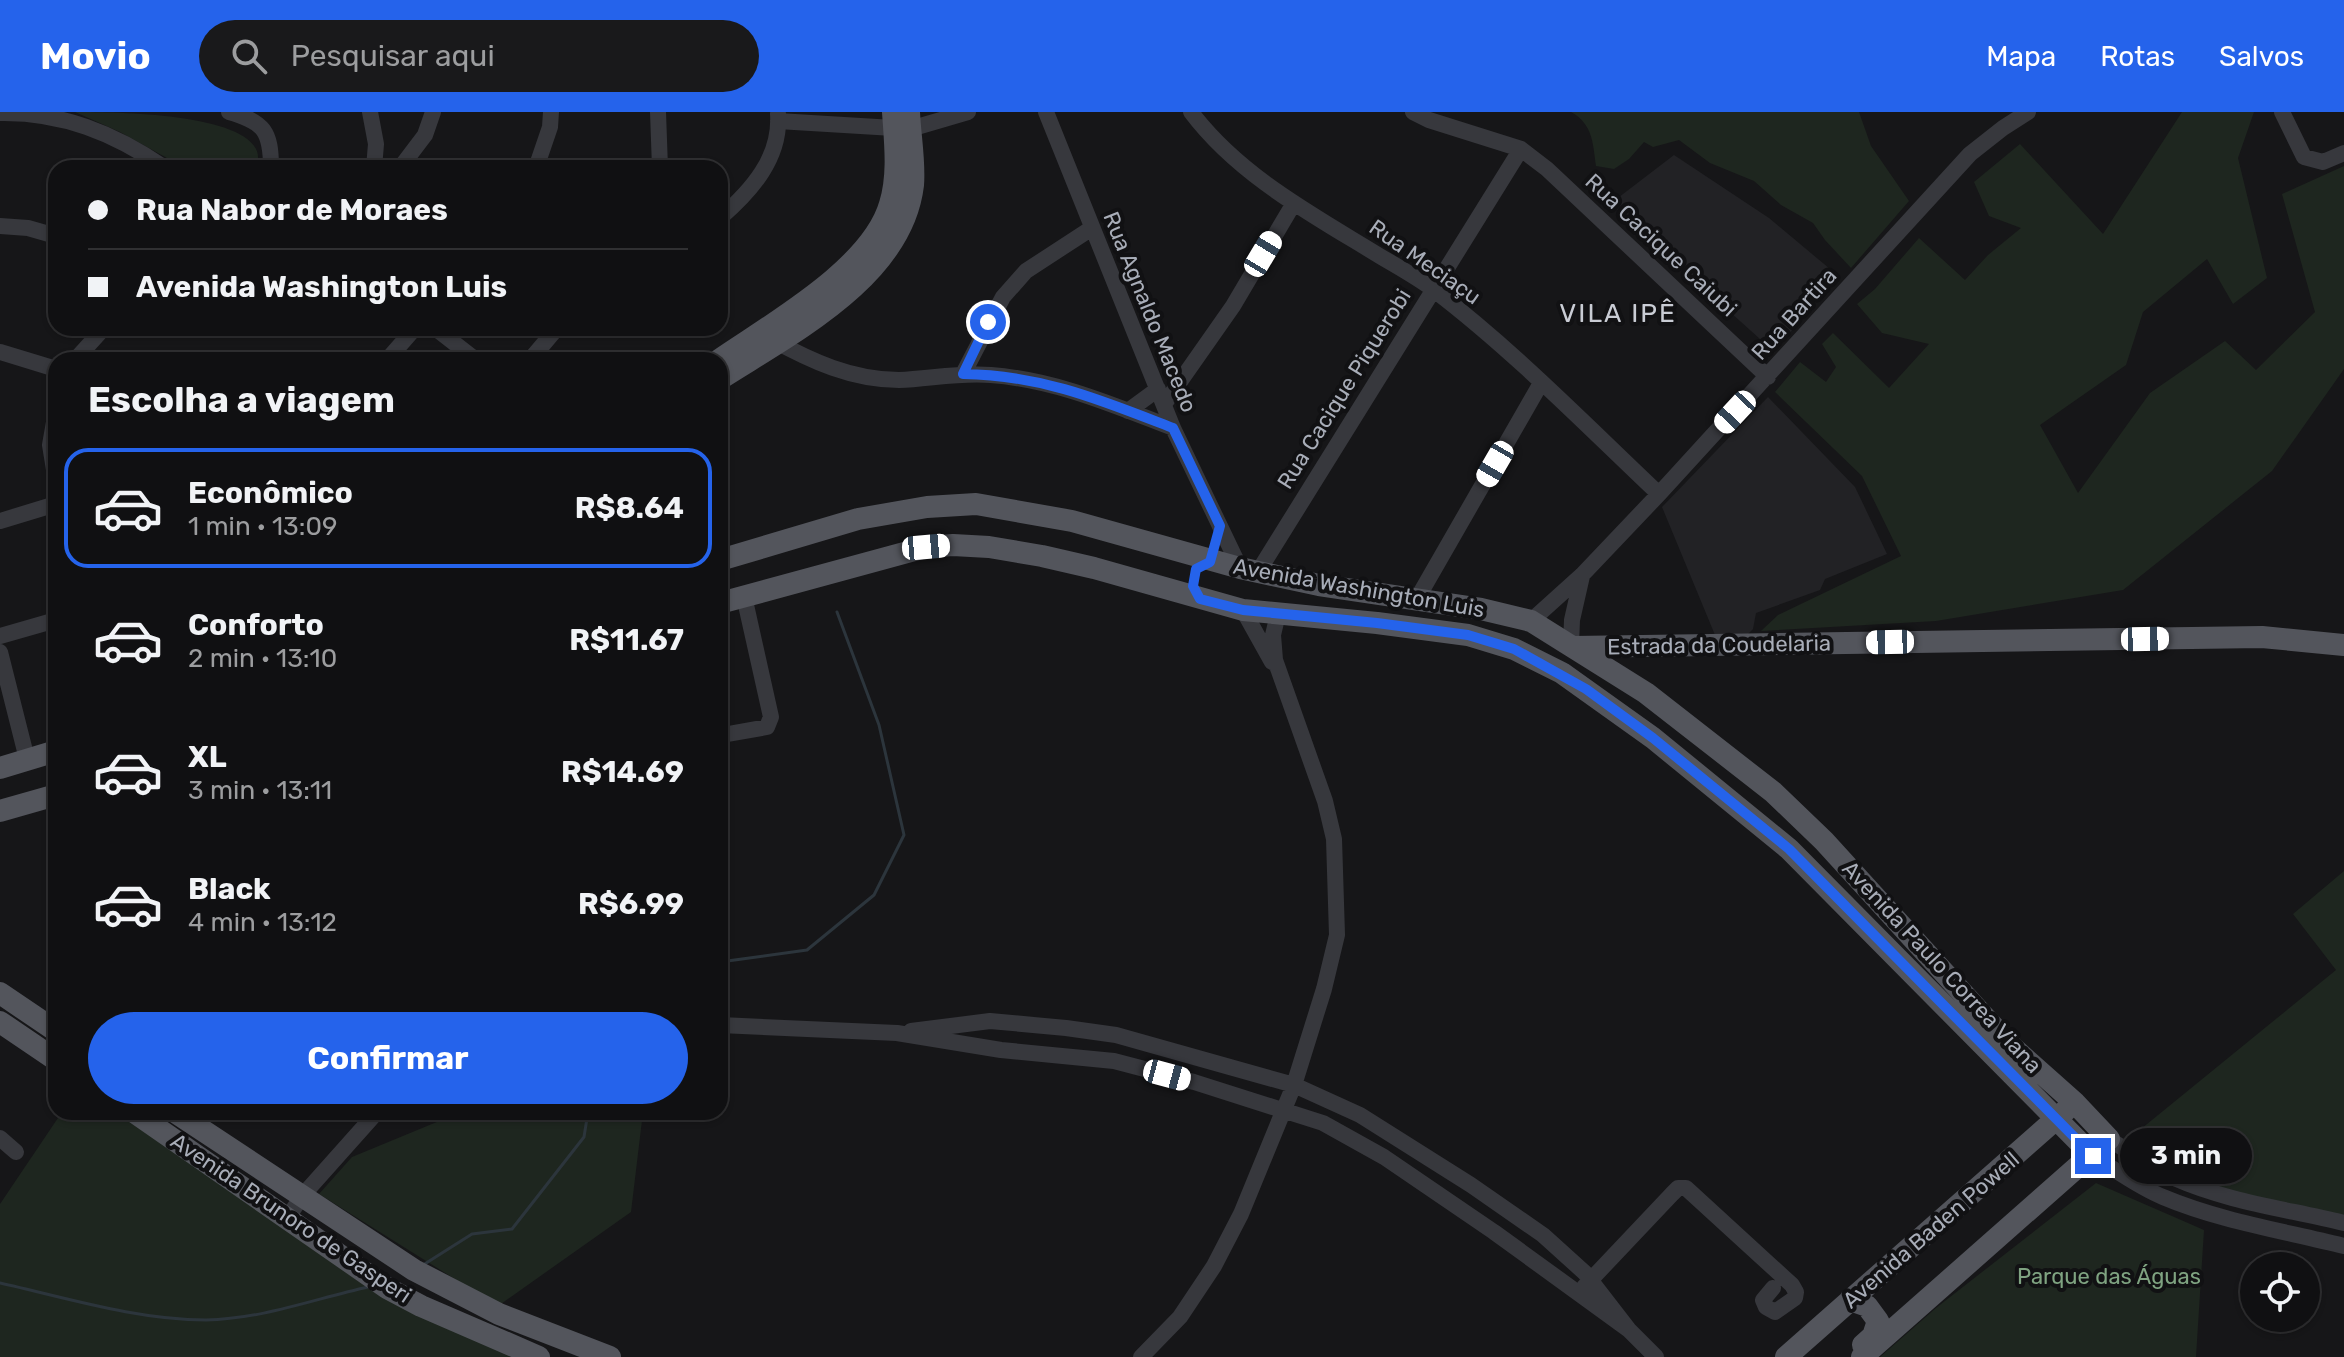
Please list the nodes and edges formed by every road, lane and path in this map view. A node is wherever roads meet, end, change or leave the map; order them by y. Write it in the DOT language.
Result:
graph roads {
  1 [pos="229,112"];
  2 [pos="370,112"];
  3 [pos="433,112"];
  4 [pos="551,112"];
  5 [pos="658,112"];
  6 [pos="968,112"];
  7 [pos="1046,112"];
  8 [pos="1191,112"];
  9 [pos="1413,112"];
  10 [pos="2028,112"];
  11 [pos="2282,112"];
  12 [pos="0,113"];
  13 [pos="778,116"];
  14 [pos="902,120"];
  15 [pos="1521,149"];
  16 [pos="2344,153"];
  17 [pos="151,160"];
  18 [pos="270,160"];
  19 [pos="375,160"];
  20 [pos="406,160"];
  21 [pos="539,160"];
  22 [pos="660,160"];
  23 [pos="1294,203"];
  24 [pos="728,211"];
  25 [pos="0,226"];
  26 [pos="1092,228"];
  27 [pos="48,234"];
  28 [pos="1432,288"];
  29 [pos="97,336"];
  30 [pos="408,336"];
  31 [pos="445,336"];
  32 [pos="550,336"];
  33 [pos="768,337"];
  34 [pos="0,352"];
  35 [pos="82,352"];
  36 [pos="394,352"];
  37 [pos="466,352"];
  38 [pos="537,352"];
  39 [pos="728,356"];
  40 [pos="48,367"];
  41 [pos="728,372"];
  42 [pos="963,374"];
  43 [pos="1768,377"];
  44 [pos="1541,383"];
  45 [pos="1162,396"];
  46 [pos="1128,411"];
  47 [pos="1173,428"];
  48 [pos="1659,494"];
  49 [pos="48,506"];
  50 [pos="0,521"];
  51 [pos="1220,526"];
  52 [pos="728,558"];
  53 [pos="1210,562"];
  54 [pos="1249,570"];
  55 [pos="1582,575"];
  56 [pos="744,596"];
  57 [pos="1200,599"];
  58 [pos="1417,599"];
  59 [pos="728,601"];
  60 [pos="1243,610"];
  61 [pos="1278,614"];
  62 [pos="1531,621"];
  63 [pos="48,622"];
  64 [pos="0,636"];
  65 [pos="2344,645"];
  66 [pos="1572,646"];
  67 [pos="1629,646"];
  68 [pos="1514,649"];
  69 [pos="0,652"];
  70 [pos="1608,670"];
  71 [pos="1279,673"];
  72 [pos="728,734"];
  73 [pos="48,753"];
  74 [pos="27,759"];
  75 [pos="0,768"];
  76 [pos="48,797"];
  77 [pos="1,810"];
  78 [pos="0,993"];
  79 [pos="0,1022"];
  80 [pos="728,1025"];
  81 [pos="48,1026"];
  82 [pos="1066,1028"];
  83 [pos="897,1033"];
  84 [pos="1001,1050"];
  85 [pos="48,1055"];
  86 [pos="1294,1085"];
  87 [pos="2075,1103"];
  88 [pos="1285,1111"];
  89 [pos="146,1120"];
  90 [pos="187,1120"];
  91 [pos="370,1120"];
  92 [pos="2055,1120"];
  93 [pos="0,1138"];
  94 [pos="2109,1139"];
  95 [pos="16,1152"];
  96 [pos="2093,1156"];
  97 [pos="303,1195"];
  98 [pos="288,1217"];
  99 [pos="2344,1223"];
  100 [pos="1526,1225"];
  101 [pos="2344,1246"];
  102 [pos="1523,1255"];
  103 [pos="1590,1280"];
  104 [pos="1773,1288"];
  105 [pos="1578,1294"];
  106 [pos="1850,1300"];
  107 [pos="1629,1330"];
  108 [pos="557,1336"];
  109 [pos="534,1356"];
  110 [pos="610,1357"];
  111 [pos="1141,1357"];
  112 [pos="1656,1357"];
  113 [pos="1786,1357"];
  114 [pos="1851,1357"];
  115 [pos="1862,1357"];
  1 -- 18 [label="street"];
  2 -- 19 [label="street"];
  3 -- 20 [label="street"];
  4 -- 21 [label="street"];
  5 -- 22 [label="street"];
  6 -- 14 [label="street"];
  7 -- 26 [label="street, Rua Agnaldo Macedo"];
  8 -- 23 [label="street, Rua Meciaçu"];
  9 -- 15 [label="street"];
  10 -- 43 [label="street, Rua Bartira"];
  11 -- 16 [label="street"];
  12 -- 17 [label="street"];
  13 -- 14 [label="street"];
  13 -- 24 [label="street"];
  14 -- 33 [label="main road"];
  15 -- 28 [label="street, Rua Cacique Piquerobi"];
  15 -- 43 [label="street, Rua Cacique Caiubi"];
  23 -- 28 [label="street, Rua Meciaçu"];
  23 -- 45 [label="street"];
  25 -- 27 [label="street"];
  26 -- 42 [label="street"];
  26 -- 45 [label="street, Rua Agnaldo Macedo"];
  28 -- 44 [label="street, Rua Meciaçu"];
  28 -- 54 [label="street, Rua Cacique Piquerobi"];
  29 -- 35 [label="street"];
  30 -- 36 [label="street"];
  31 -- 37 [label="street"];
  32 -- 38 [label="street"];
  33 -- 39 [label="main road"];
  33 -- 41 [label="main road"];
  33 -- 42 [label="street"];
  34 -- 40 [label="street"];
  42 -- 46 [label="street"];
  43 -- 48 [label="street, Rua Bartira"];
  44 -- 48 [label="street, Rua Meciaçu"];
  44 -- 58 [label="street"];
  45 -- 46 [label="street"];
  45 -- 47 [label="street, Rua Agnaldo Macedo"];
  46 -- 47 [label="street"];
  47 -- 51 [label="street, Rua Agnaldo Macedo"];
  48 -- 55 [label="street, Rua Bartira"];
  49 -- 50 [label="street"];
  51 -- 53 [label="street"];
  51 -- 54 [label="street, Rua Agnaldo Macedo"];
  52 -- 53 [label="main road, Avenida Washington Luis"];
  53 -- 54 [label="main road, Avenida Washington Luis"];
  53 -- 57 [label="main road"];
  54 -- 58 [label="main road, Avenida Washington Luis"];
  55 -- 62 [label="street, Rua Bartira"];
  55 -- 66 [label="street"];
  56 -- 57 [label="main road, Avenida Washington Luis"];
  56 -- 59 [label="main road, Avenida Washington Luis"];
  56 -- 72 [label="street"];
  57 -- 60 [label="main road, Avenida Washington Luis"];
  58 -- 62 [label="main road, Avenida Washington Luis"];
  60 -- 61 [label="main road, Avenida Washington Luis"];
  60 -- 71 [label="street"];
  61 -- 68 [label="main road, Avenida Washington Luis"];
  61 -- 71 [label="street"];
  62 -- 66 [label="main road, Avenida Washington Luis"];
  63 -- 64 [label="street"];
  65 -- 67 [label="main road, Estrada da Coudelaria"];
  66 -- 67 [label="main road, Estrada da Coudelaria"];
  66 -- 68 [label="main road, Estrada da Coudelaria"];
  66 -- 70 [label="main road, Avenida Paulo Correa Viana"];
  67 -- 70 [label="main road"];
  68 -- 92 [label="main road, Avenida Washington Luis"];
  69 -- 74 [label="street"];
  70 -- 87 [label="main road, Avenida Paulo Correa Viana"];
  71 -- 86 [label="street"];
  73 -- 74 [label="main road"];
  74 -- 75 [label="main road"];
  76 -- 77 [label="main road"];
  78 -- 81 [label="main road"];
  79 -- 85 [label="main road"];
  80 -- 83 [label="street"];
  82 -- 83 [label="street"];
  82 -- 84 [label="street"];
  82 -- 86 [label="street"];
  83 -- 84 [label="street"];
  84 -- 88 [label="street"];
  86 -- 88 [label="street"];
  86 -- 100 [label="street"];
  87 -- 92 [label="main road, Avenida Baden Powell"];
  87 -- 94 [label="main road, Avenida Paulo Correa Viana"];
  88 -- 102 [label="street"];
  88 -- 111 [label="street"];
  89 -- 98 [label="main road, Avenida Brunoro de Gasperi"];
  90 -- 97 [label="main road, Avenida Brunoro de Gasperi"];
  91 -- 97 [label="street"];
  92 -- 96 [label="main road, Avenida Washington Luis"];
  92 -- 106 [label="main road, Avenida Baden Powell"];
  93 -- 95 [label="street"];
  94 -- 96 [label="main road"];
  94 -- 99 [label="street, Avenida Paulo Correa Viana"];
  96 -- 101 [label="street"];
  96 -- 115 [label="main road"];
  97 -- 98 [label="street"];
  97 -- 108 [label="main road, Avenida Brunoro de Gasperi"];
  98 -- 109 [label="main road, Avenida Brunoro de Gasperi"];
  100 -- 102 [label="street"];
  100 -- 103 [label="street"];
  102 -- 105 [label="street"];
  103 -- 104 [label="street"];
  103 -- 105 [label="street"];
  103 -- 107 [label="street"];
  105 -- 107 [label="street"];
  106 -- 113 [label="main road, Avenida Baden Powell"];
  106 -- 114 [label="main road"];
  107 -- 112 [label="street"];
  108 -- 109 [label="main road"];
  108 -- 110 [label="main road, Avenida Brunoro de Gasperi"];
}
